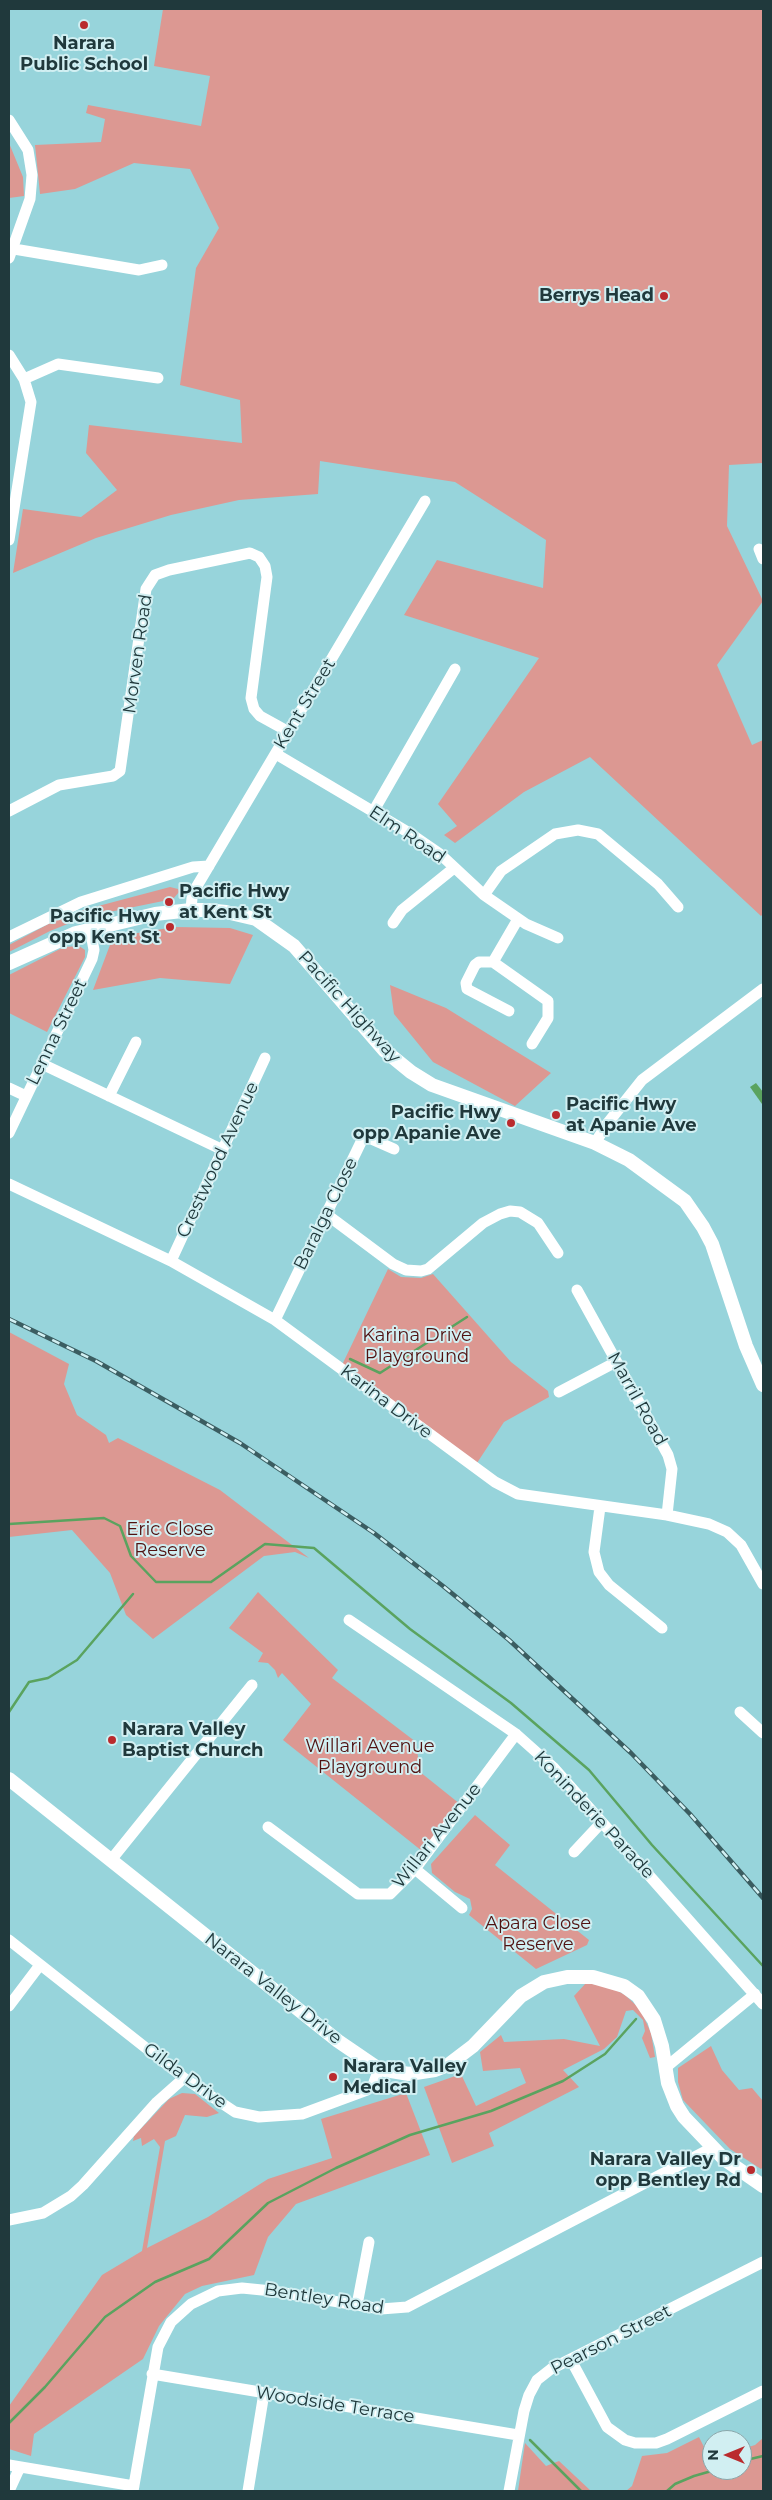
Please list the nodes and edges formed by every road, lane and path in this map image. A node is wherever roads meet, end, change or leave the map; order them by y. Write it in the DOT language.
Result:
graph roads {
  1 [pos="9,120"];
  2 [pos="11,254"];
  3 [pos="162,266"];
  4 [pos="9,355"];
  5 [pos="158,378"];
  6 [pos="24,379"];
  7 [pos="425,501"];
  8 [pos="9,540"];
  9 [pos="455,669"];
  10 [pos="289,732"];
  11 [pos="276,754"];
  12 [pos="9,811"];
  13 [pos="373,812"];
  14 [pos="209,866"];
  15 [pos="454,868"];
  16 [pos="484,895"];
  17 [pos="678,907"];
  18 [pos="191,910"];
  19 [pos="518,919"];
  20 [pos="393,923"];
  21 [pos="90,928"];
  22 [pos="9,937"];
  23 [pos="558,938"];
  24 [pos="493,962"];
  25 [pos="9,963"];
  26 [pos="763,989"];
  27 [pos="509,1011"];
  28 [pos="136,1042"];
  29 [pos="532,1044"];
  30 [pos="265,1058"];
  31 [pos="42,1064"];
  32 [pos="9,1088"];
  33 [pos="26,1096"];
  34 [pos="109,1096"];
  35 [pos="9,1133"];
  36 [pos="596,1143"];
  37 [pos="394,1149"];
  38 [pos="223,1150"];
  39 [pos="9,1184"];
  40 [pos="326,1214"];
  41 [pos="558,1253"];
  42 [pos="171,1261"];
  43 [pos="577,1290"];
  44 [pos="275,1320"];
  45 [pos="616,1362"];
  46 [pos="763,1385"];
  47 [pos="559,1392"];
  48 [pos="600,1507"];
  49 [pos="667,1515"];
  50 [pos="763,1584"];
  51 [pos="349,1620"];
  52 [pos="662,1628"];
  53 [pos="252,1685"];
  54 [pos="740,1712"];
  55 [pos="763,1733"];
  56 [pos="516,1734"];
  57 [pos="9,1779"];
  58 [pos="602,1822"];
  59 [pos="268,1827"];
  60 [pos="574,1852"];
  61 [pos="111,1860"];
  62 [pos="415,1869"];
  63 [pos="462,1908"];
  64 [pos="9,1940"];
  65 [pos="40,1965"];
  66 [pos="755,1994"];
  67 [pos="763,2004"];
  68 [pos="9,2006"];
  69 [pos="665,2068"];
  70 [pos="379,2069"];
  71 [pos="184,2078"];
  72 [pos="712,2148"];
  73 [pos="763,2186"];
  74 [pos="9,2220"];
  75 [pos="369,2242"];
  76 [pos="763,2262"];
  77 [pos="357,2305"];
  78 [pos="571,2360"];
  79 [pos="152,2374"];
  80 [pos="763,2391"];
  81 [pos="264,2393"];
  82 [pos="518,2435"];
  83 [pos="15,2466"];
  84 [pos="134,2488"];
  85 [pos="9,2491"];
  86 [pos="248,2491"];
  87 [pos="509,2491"];
  1 -- 2 [label="street"];
  2 -- 3 [label="street"];
  4 -- 6 [label="street"];
  5 -- 6 [label="street"];
  6 -- 8 [label="street"];
  7 -- 10 [label="street, Kent Street"];
  9 -- 13 [label="street"];
  10 -- 11 [label="street, Kent Street"];
  10 -- 12 [label="street, Morven Road"];
  11 -- 13 [label="street, Elm Road"];
  11 -- 14 [label="street, Kent Street"];
  13 -- 15 [label="street, Elm Road"];
  14 -- 18 [label="street, Kent Street"];
  14 -- 22 [label="street"];
  15 -- 16 [label="street, Elm Road"];
  15 -- 20 [label="street"];
  16 -- 17 [label="street"];
  16 -- 19 [label="street, Elm Road"];
  18 -- 21 [label="main road, Pacific Highway"];
  18 -- 36 [label="main road, Pacific Highway"];
  19 -- 23 [label="street, Elm Road"];
  19 -- 24 [label="street"];
  21 -- 25 [label="main road, Pacific Highway"];
  21 -- 31 [label="street, Lenna Street"];
  24 -- 27 [label="street"];
  24 -- 29 [label="street"];
  26 -- 36 [label="street"];
  28 -- 34 [label="street"];
  30 -- 38 [label="street, Crestwood Avenue"];
  31 -- 33 [label="street, Lenna Street"];
  31 -- 34 [label="street"];
  32 -- 33 [label="street"];
  33 -- 35 [label="street, Lenna Street"];
  34 -- 38 [label="street"];
  36 -- 46 [label="main road, Pacific Highway"];
  37 -- 40 [label="street, Baralga Close"];
  38 -- 42 [label="street, Crestwood Avenue"];
  39 -- 42 [label="street, Karina Drive"];
  40 -- 41 [label="street"];
  40 -- 44 [label="street, Baralga Close"];
  42 -- 44 [label="street, Karina Drive"];
  43 -- 45 [label="street, Marril Road"];
  44 -- 48 [label="street, Karina Drive"];
  45 -- 47 [label="street"];
  45 -- 49 [label="street, Marril Road"];
  48 -- 49 [label="street, Karina Drive"];
  48 -- 52 [label="street"];
  49 -- 50 [label="street, Karina Drive"];
  51 -- 56 [label="street, Koninderie Parade"];
  53 -- 61 [label="street"];
  54 -- 55 [label="street"];
  56 -- 58 [label="street, Koninderie Parade"];
  56 -- 62 [label="street, Willari Avenue"];
  57 -- 61 [label="main road, Narara Valley Drive"];
  58 -- 60 [label="street"];
  58 -- 66 [label="street, Koninderie Parade"];
  59 -- 62 [label="street, Willari Avenue"];
  61 -- 70 [label="main road, Narara Valley Drive"];
  62 -- 63 [label="street"];
  64 -- 65 [label="street, Gilda Drive"];
  65 -- 68 [label="street"];
  65 -- 71 [label="street, Gilda Drive"];
  66 -- 67 [label="street, Koninderie Parade"];
  66 -- 69 [label="street"];
  69 -- 70 [label="main road, Narara Valley Drive"];
  69 -- 72 [label="main road, Narara Valley Drive"];
  70 -- 71 [label="street, Gilda Drive"];
  71 -- 74 [label="street"];
  72 -- 73 [label="main road, Narara Valley Drive"];
  72 -- 77 [label="street, Bentley Road"];
  75 -- 77 [label="street"];
  76 -- 78 [label="street, Pearson Street"];
  77 -- 79 [label="street, Bentley Road"];
  78 -- 80 [label="street"];
  78 -- 82 [label="street, Pearson Street"];
  79 -- 81 [label="street, Woodside Terrace"];
  79 -- 84 [label="street, Bentley Road"];
  81 -- 82 [label="street, Woodside Terrace"];
  81 -- 86 [label="street"];
  82 -- 87 [label="street, Pearson Street"];
  83 -- 84 [label="street"];
  83 -- 85 [label="street"];
}
